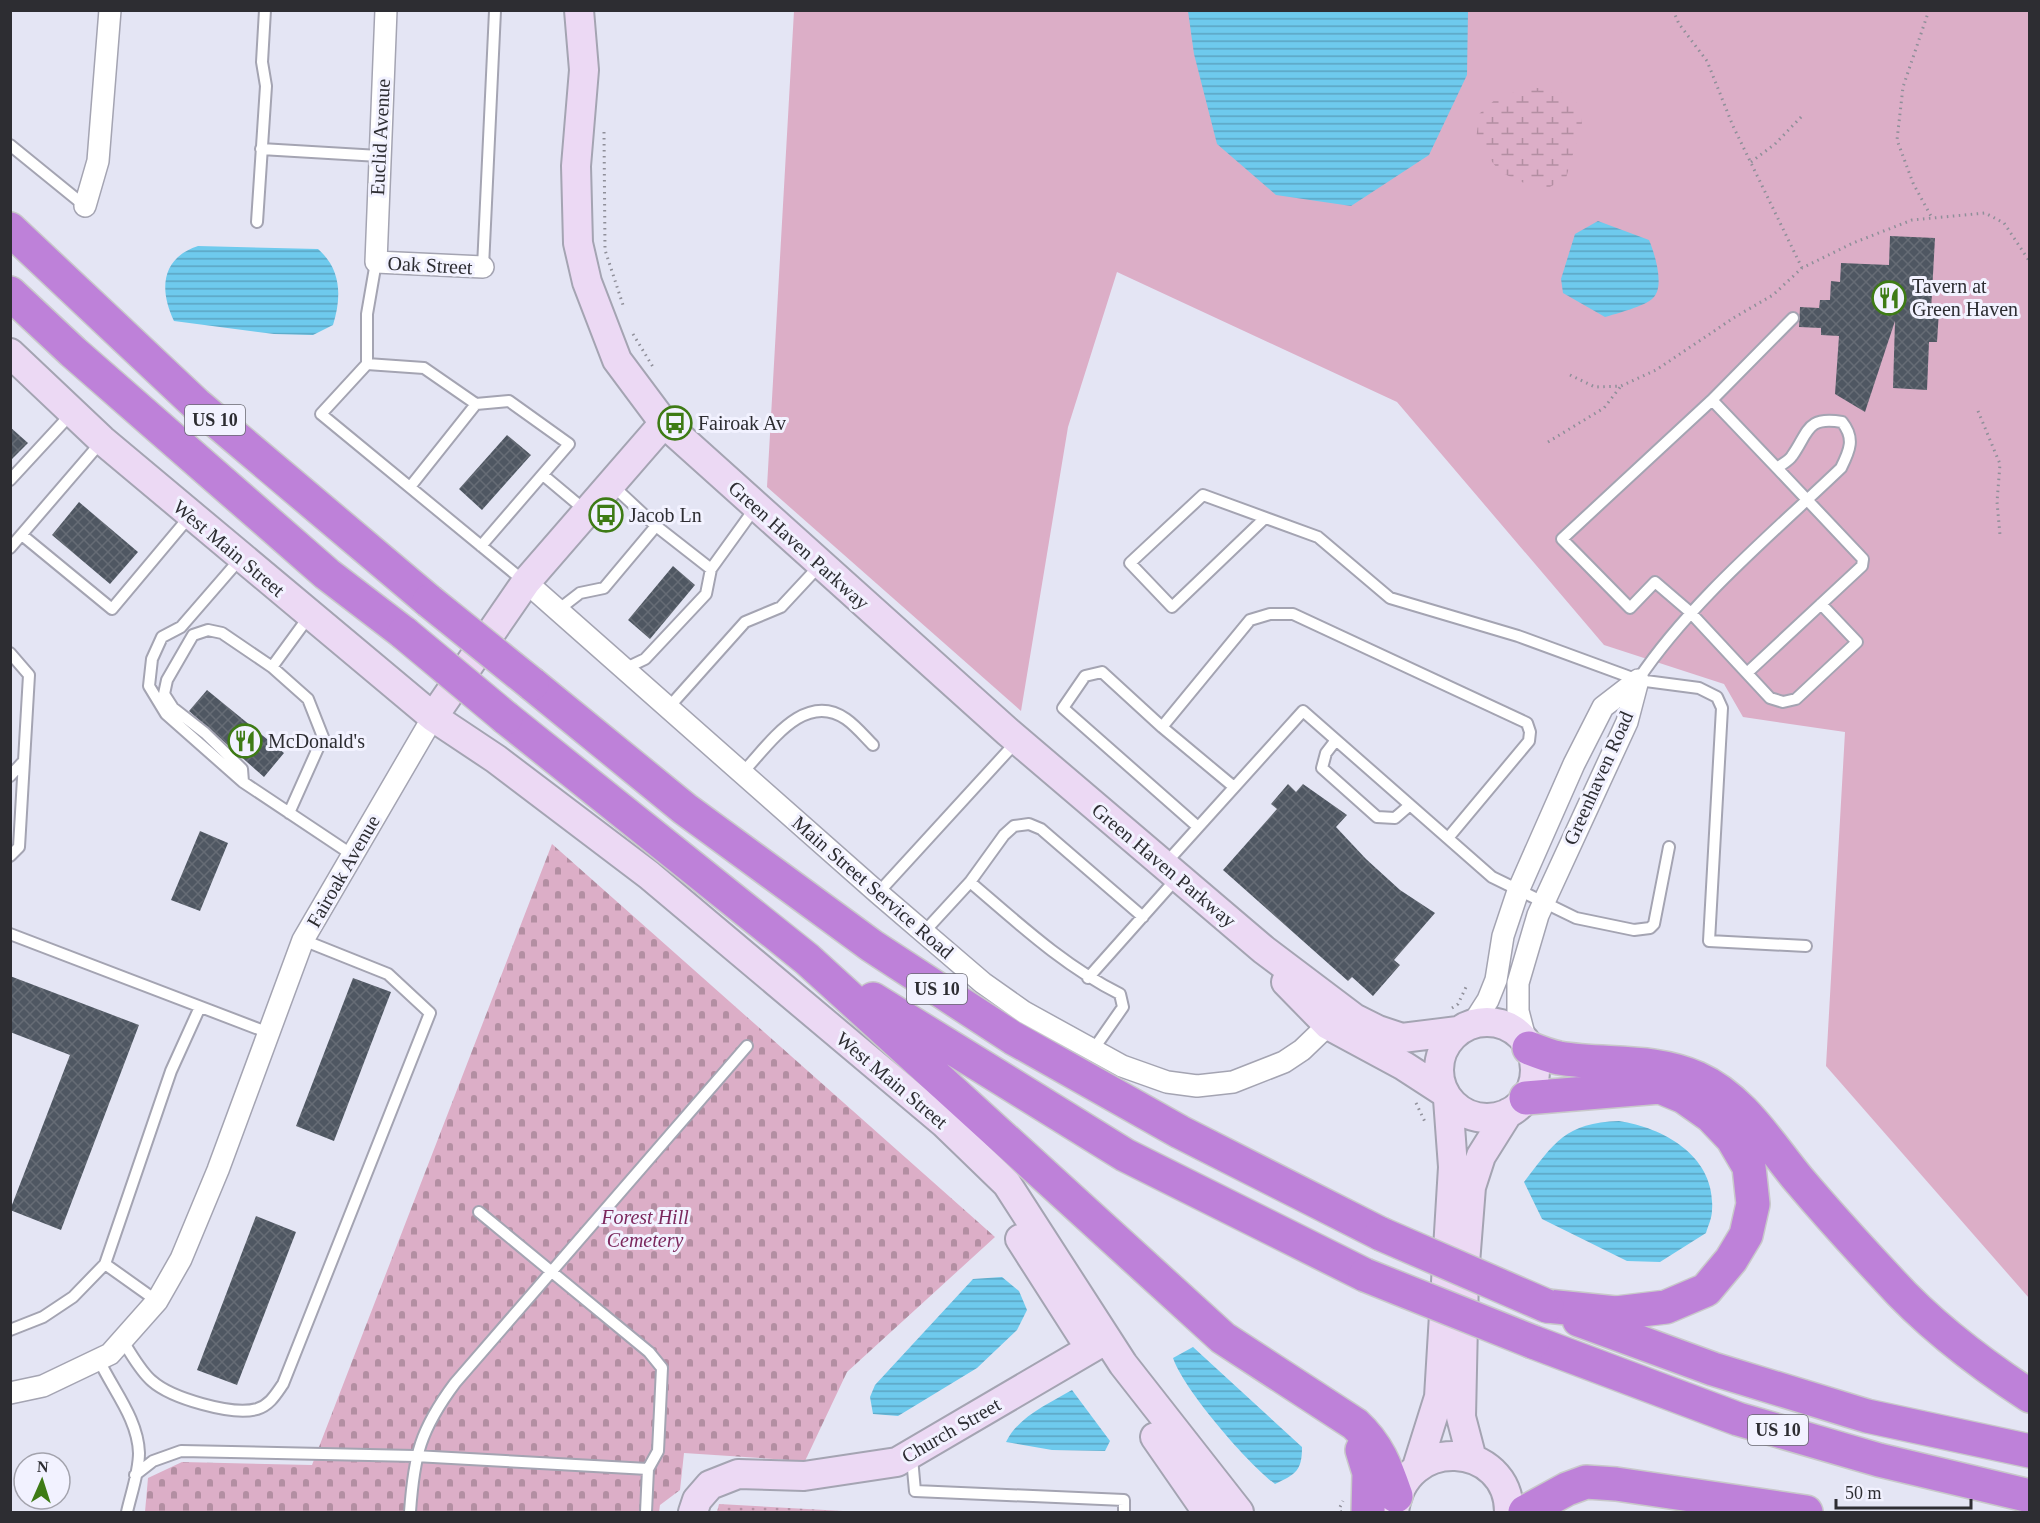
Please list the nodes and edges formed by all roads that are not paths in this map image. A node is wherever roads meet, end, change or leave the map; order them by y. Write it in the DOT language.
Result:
graph roads {
  1 [pos="110,10"];
  2 [pos="265,10"];
  3 [pos="386,10"];
  4 [pos="579,10"];
  5 [pos="495,11"];
  6 [pos="10,145"];
  7 [pos="261,149"];
  8 [pos="379,156"];
  9 [pos="85,206"];
  10 [pos="256,222"];
  11 [pos="10,229"];
  12 [pos="376,262"];
  13 [pos="483,267"];
  14 [pos="10,293"];
  15 [pos="1793,318"];
  16 [pos="10,353"];
  17 [pos="367,364"];
  18 [pos="1712,399"];
  19 [pos="476,404"];
  20 [pos="73,413"];
  21 [pos="664,423"];
  22 [pos="102,440"];
  23 [pos="1777,468"];
  24 [pos="543,475"];
  25 [pos="10,480"];
  26 [pos="610,483"];
  27 [pos="410,487"];
  28 [pos="1808,500"];
  29 [pos="755,507"];
  30 [pos="586,511"];
  31 [pos="190,516"];
  32 [pos="1265,518"];
  33 [pos="656,526"];
  34 [pos="22,535"];
  35 [pos="481,546"];
  36 [pos="10,548"];
  37 [pos="241,558"];
  38 [pos="821,564"];
  39 [pos="711,569"];
  40 [pos="526,582"];
  41 [pos="1821,604"];
  42 [pos="558,610"];
  43 [pos="1690,612"];
  44 [pos="311,615"];
  45 [pos="10,653"];
  46 [pos="15,665"];
  47 [pos="272,667"];
  48 [pos="624,669"];
  49 [pos="1747,673"];
  50 [pos="1638,680"];
  51 [pos="669,707"];
  52 [pos="433,717"];
  53 [pos="1162,727"];
  54 [pos="1018,740"];
  55 [pos="1336,740"];
  56 [pos="873,745"];
  57 [pos="22,762"];
  58 [pos="742,772"];
  59 [pos="10,776"];
  60 [pos="243,782"];
  61 [pos="1234,787"];
  62 [pos="1410,805"];
  63 [pos="290,813"];
  64 [pos="1198,827"];
  65 [pos="1448,838"];
  66 [pos="1669,847"];
  67 [pos="351,854"];
  68 [pos="10,855"];
  69 [pos="1170,872"];
  70 [pos="970,882"];
  71 [pos="1518,891"];
  72 [pos="878,893"];
  73 [pos="1542,902"];
  74 [pos="1143,917"];
  75 [pos="924,932"];
  76 [pos="10,934"];
  77 [pos="303,940"];
  78 [pos="1806,946"];
  79 [pos="1264,950"];
  80 [pos="807,959"];
  81 [pos="1088,978"];
  82 [pos="200,1007"];
  83 [pos="1328,1025"];
  84 [pos="1465,1028"];
  85 [pos="269,1033"];
  86 [pos="747,1046"];
  87 [pos="1528,1046"];
  88 [pos="1093,1050"];
  89 [pos="1444,1095"];
  90 [pos="1517,1106"];
  91 [pos="479,1212"];
  92 [pos="105,1264"];
  93 [pos="551,1272"];
  94 [pos="157,1301"];
  95 [pos="1547,1306"];
  96 [pos="1453,1319"];
  97 [pos="10,1330"];
  98 [pos="122,1340"];
  99 [pos="1099,1344"];
  100 [pos="99,1360"];
  101 [pos="10,1393"];
  102 [pos="2030,1396"];
  103 [pos="1331,1407"];
  104 [pos="2030,1451"];
  105 [pos="911,1454"];
  106 [pos="415,1456"];
  107 [pos="1472,1459"];
  108 [pos="1417,1467"];
  109 [pos="648,1469"];
  110 [pos="135,1475"];
  111 [pos="2030,1496"];
  112 [pos="1395,1504"];
  113 [pos="1349,1511"];
  114 [pos="127,1512"];
  115 [pos="410,1512"];
  116 [pos="646,1512"];
  117 [pos="693,1512"];
  118 [pos="1124,1512"];
  119 [pos="1207,1512"];
  120 [pos="1239,1512"];
  121 [pos="1509,1512"];
  122 [pos="1525,1512"];
  123 [pos="1806,1512"];
  1 -- 9 [label="street"];
  2 -- 7 [label="lane"];
  3 -- 8 [label="street, Euclid Avenue"];
  4 -- 21 [label="street, Green Haven Parkway"];
  5 -- 13 [label="lane"];
  6 -- 9 [label="lane"];
  7 -- 8 [label="lane"];
  7 -- 10 [label="lane"];
  8 -- 12 [label="street, Euclid Avenue"];
  11 -- 95 [label="highway, US 10, bridge"];
  12 -- 13 [label="street, Oak Street"];
  12 -- 17 [label="lane"];
  14 -- 80 [label="highway, US 10, bridge"];
  15 -- 18 [label="lane"];
  16 -- 20 [label="street, West Main Street"];
  17 -- 19 [label="lane"];
  17 -- 27 [label="lane"];
  18 -- 23 [label="lane"];
  18 -- 43 [label="lane"];
  19 -- 24 [label="lane"];
  19 -- 27 [label="lane"];
  20 -- 22 [label="street, West Main Street"];
  20 -- 25 [label="lane"];
  21 -- 26 [label="street, Fairoak Avenue"];
  21 -- 29 [label="street, Green Haven Parkway"];
  22 -- 31 [label="street, West Main Street"];
  22 -- 34 [label="lane"];
  23 -- 28 [label="lane"];
  23 -- 28 [label="lane"];
  24 -- 30 [label="lane"];
  24 -- 35 [label="lane"];
  26 -- 30 [label="street, Fairoak Avenue"];
  26 -- 33 [label="lane"];
  27 -- 35 [label="lane"];
  28 -- 41 [label="lane"];
  28 -- 43 [label="lane"];
  29 -- 38 [label="street, Green Haven Parkway"];
  29 -- 39 [label="lane"];
  30 -- 40 [label="street, Fairoak Avenue"];
  31 -- 34 [label="lane"];
  31 -- 37 [label="street, West Main Street"];
  32 -- 32 [label="lane"];
  32 -- 50 [label="lane"];
  33 -- 39 [label="lane"];
  33 -- 42 [label="lane"];
  34 -- 36 [label="lane"];
  35 -- 40 [label="lane"];
  37 -- 44 [label="street, West Main Street"];
  37 -- 60 [label="lane"];
  38 -- 51 [label="lane"];
  38 -- 54 [label="street, Green Haven Parkway"];
  39 -- 48 [label="lane"];
  40 -- 42 [label="street, Main Street Service Road"];
  40 -- 52 [label="street, Fairoak Avenue"];
  41 -- 49 [label="lane"];
  41 -- 49 [label="lane"];
  42 -- 48 [label="street, Main Street Service Road"];
  43 -- 49 [label="lane"];
  43 -- 50 [label="lane"];
  44 -- 47 [label="lane"];
  44 -- 52 [label="street, West Main Street"];
  45 -- 46 [label="lane"];
  46 -- 57 [label="lane"];
  47 -- 60 [label="lane"];
  47 -- 63 [label="lane"];
  48 -- 51 [label="street, Main Street Service Road"];
  50 -- 71 [label="street, Greenhaven Road"];
  50 -- 73 [label="street, Greenhaven Road"];
  50 -- 78 [label="lane"];
  51 -- 58 [label="street, Main Street Service Road"];
  52 -- 67 [label="street, Fairoak Avenue"];
  52 -- 99 [label="street, West Main Street"];
  53 -- 61 [label="lane"];
  53 -- 64 [label="lane"];
  53 -- 65 [label="lane"];
  54 -- 69 [label="street, Green Haven Parkway"];
  54 -- 72 [label="lane"];
  55 -- 61 [label="lane"];
  55 -- 62 [label="lane"];
  55 -- 62 [label="lane"];
  56 -- 58 [label="lane"];
  57 -- 59 [label="lane"];
  57 -- 68 [label="lane"];
  58 -- 72 [label="street, Main Street Service Road"];
  60 -- 63 [label="lane"];
  61 -- 64 [label="lane"];
  62 -- 65 [label="lane"];
  63 -- 67 [label="lane"];
  64 -- 69 [label="lane"];
  65 -- 71 [label="lane"];
  66 -- 73 [label="lane"];
  67 -- 77 [label="street, Fairoak Avenue"];
  69 -- 74 [label="lane"];
  69 -- 79 [label="street, Green Haven Parkway"];
  70 -- 74 [label="lane"];
  70 -- 75 [label="lane"];
  70 -- 81 [label="lane"];
  71 -- 73 [label="lane"];
  71 -- 84 [label="street, Greenhaven Road"];
  72 -- 75 [label="street, Main Street Service Road"];
  73 -- 87 [label="street, Greenhaven Road"];
  74 -- 81 [label="lane"];
  75 -- 88 [label="street, Main Street Service Road"];
  76 -- 82 [label="lane"];
  77 -- 85 [label="street, Fairoak Avenue"];
  77 -- 98 [label="lane"];
  79 -- 83 [label="street"];
  79 -- 84 [label="street"];
  80 -- 103 [label="highway"];
  80 -- 111 [label="highway, US 10, bridge"];
  81 -- 88 [label="lane"];
  82 -- 85 [label="lane"];
  82 -- 92 [label="lane"];
  83 -- 88 [label="street, Main Street Service Road"];
  83 -- 89 [label="street"];
  84 -- 87 [label="street"];
  84 -- 89 [label="street, Greenhaven Road"];
  85 -- 94 [label="street, Fairoak Avenue"];
  86 -- 93 [label="lane"];
  87 -- 90 [label="street, Greenhaven Road"];
  87 -- 102 [label="highway"];
  89 -- 90 [label="street"];
  89 -- 96 [label="street, Greenhaven Road"];
  90 -- 95 [label="highway"];
  90 -- 96 [label="street, Greenhaven Road"];
  91 -- 93 [label="lane"];
  92 -- 94 [label="lane"];
  92 -- 97 [label="lane"];
  93 -- 106 [label="lane"];
  93 -- 109 [label="lane"];
  94 -- 98 [label="street, Fairoak Avenue"];
  95 -- 104 [label="highway, US 10"];
  96 -- 107 [label="street"];
  96 -- 108 [label="street"];
  98 -- 100 [label="street, Fairoak Avenue"];
  99 -- 105 [label="street, Church Street"];
  99 -- 119 [label="street, West Main Street"];
  99 -- 120 [label="street, West Main Street"];
  100 -- 101 [label="street"];
  100 -- 110 [label="lane"];
  103 -- 112 [label="highway"];
  103 -- 113 [label="highway"];
  105 -- 117 [label="street, Church Street"];
  105 -- 118 [label="lane"];
  106 -- 109 [label="lane"];
  106 -- 110 [label="lane"];
  106 -- 115 [label="lane"];
  107 -- 108 [label="street"];
  107 -- 121 [label="street"];
  108 -- 112 [label="street"];
  109 -- 116 [label="lane"];
  110 -- 114 [label="lane"];
  122 -- 123 [label="highway"];
}
